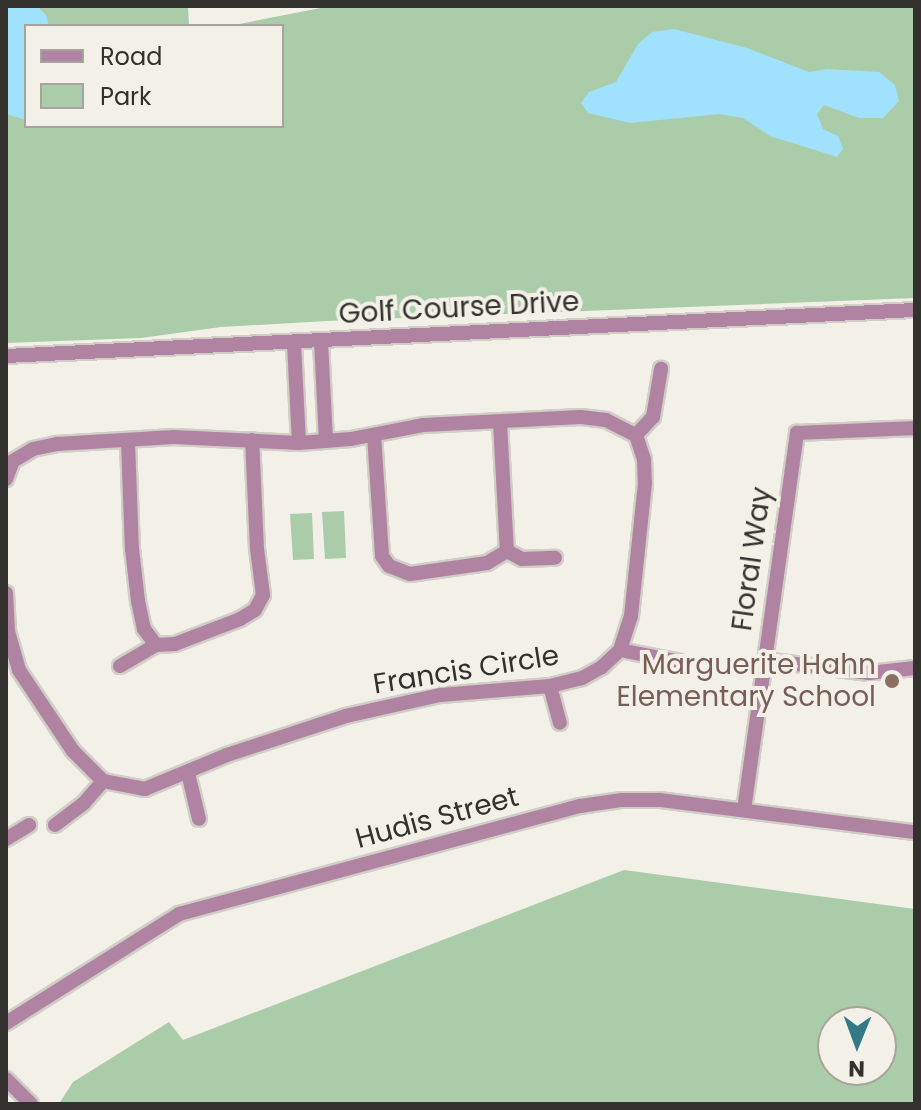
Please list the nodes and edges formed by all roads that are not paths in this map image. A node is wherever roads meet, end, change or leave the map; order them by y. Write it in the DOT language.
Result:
graph roads {
  1 [pos="915,310"];
  2 [pos="321,342"];
  3 [pos="294,344"];
  4 [pos="6,356"];
  5 [pos="661,369"];
  6 [pos="500,423"];
  7 [pos="915,428"];
  8 [pos="374,435"];
  9 [pos="636,435"];
  10 [pos="252,440"];
  11 [pos="326,441"];
  12 [pos="128,442"];
  13 [pos="299,443"];
  14 [pos="9,459"];
  15 [pos="6,479"];
  16 [pos="507,551"];
  17 [pos="555,558"];
  18 [pos="6,593"];
  19 [pos="156,645"];
  20 [pos="620,650"];
  21 [pos="764,660"];
  22 [pos="680,662"];
  23 [pos="120,666"];
  24 [pos="915,668"];
  25 [pos="550,686"];
  26 [pos="560,723"];
  27 [pos="188,773"];
  28 [pos="103,781"];
  29 [pos="744,810"];
  30 [pos="199,819"];
  31 [pos="29,825"];
  32 [pos="55,825"];
  33 [pos="915,832"];
  34 [pos="6,839"];
  35 [pos="6,1023"];
  36 [pos="6,1079"];
  37 [pos="31,1104"];
  1 -- 2 [label="street, Golf Course Drive"];
  2 -- 3 [label="street, Golf Course Drive"];
  2 -- 11 [label="street"];
  3 -- 4 [label="street, Golf Course Drive"];
  3 -- 13 [label="street"];
  5 -- 9 [label="street"];
  6 -- 8 [label="street"];
  6 -- 9 [label="street"];
  6 -- 16 [label="street"];
  7 -- 21 [label="street, Floral Way"];
  8 -- 11 [label="street"];
  8 -- 16 [label="street"];
  9 -- 20 [label="street"];
  10 -- 12 [label="street"];
  10 -- 13 [label="street"];
  10 -- 19 [label="street"];
  11 -- 13 [label="street"];
  12 -- 14 [label="street"];
  12 -- 19 [label="street"];
  14 -- 15 [label="street"];
  16 -- 17 [label="street"];
  18 -- 28 [label="street"];
  19 -- 23 [label="street"];
  20 -- 22 [label="street"];
  20 -- 25 [label="street, Francis Circle"];
  21 -- 24 [label="street"];
  21 -- 29 [label="street, Floral Way"];
  25 -- 26 [label="street"];
  25 -- 27 [label="street, Francis Circle"];
  27 -- 28 [label="street, Francis Circle"];
  27 -- 30 [label="street"];
  28 -- 32 [label="street"];
  29 -- 33 [label="street, Hudis Street"];
  29 -- 35 [label="street, Hudis Street"];
  31 -- 34 [label="street"];
  36 -- 37 [label="street"];
}
